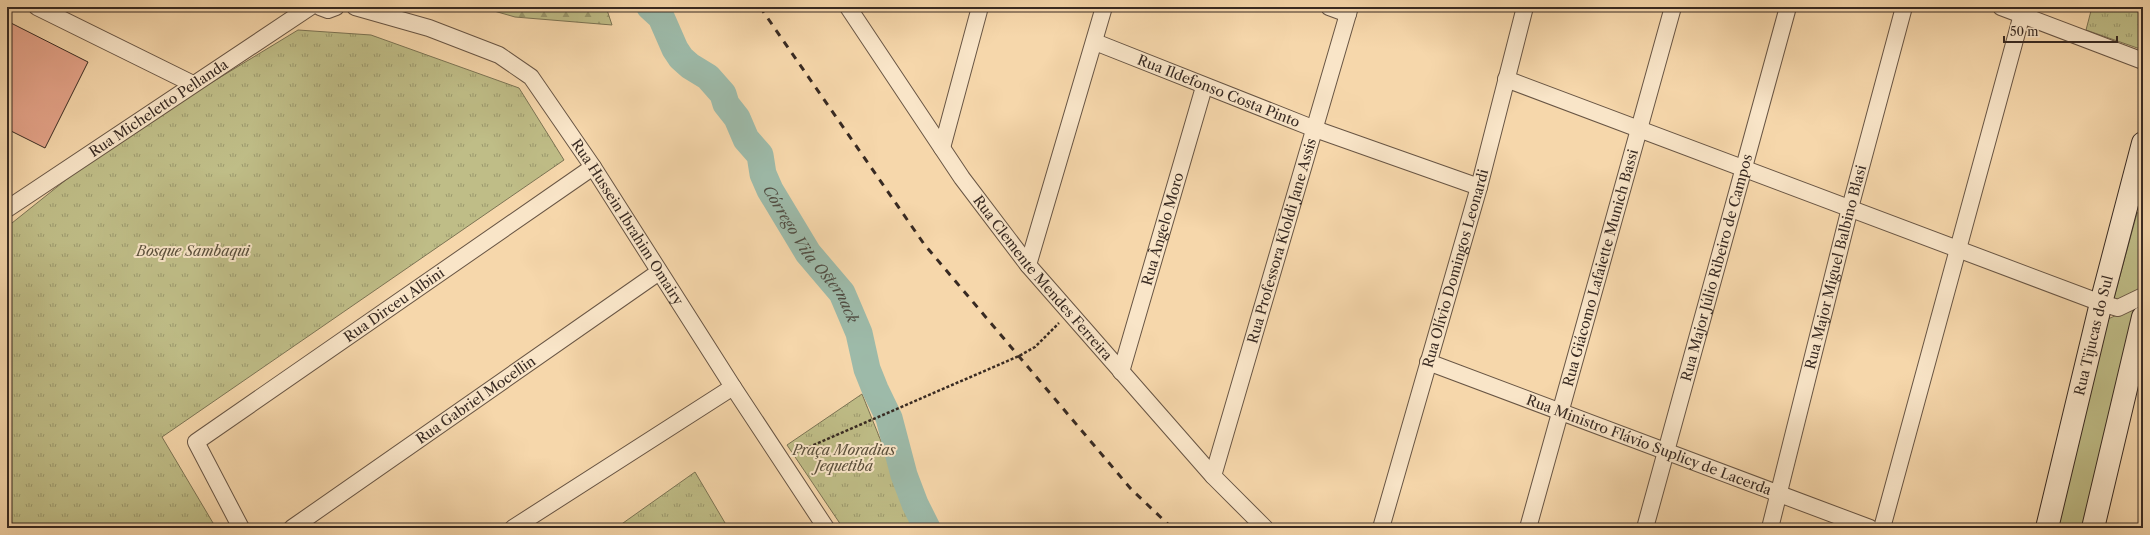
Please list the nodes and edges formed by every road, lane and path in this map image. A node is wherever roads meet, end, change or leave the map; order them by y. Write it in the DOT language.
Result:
graph roads {
  1 [pos="37,7"];
  2 [pos="336,7"];
  3 [pos="355,7"];
  4 [pos="980,7"];
  5 [pos="1104,7"];
  6 [pos="1329,7"];
  7 [pos="1525,7"];
  8 [pos="1673,7"];
  9 [pos="1788,7"];
  10 [pos="1904,7"];
  11 [pos="2001,7"];
  12 [pos="309,8"];
  13 [pos="855,11"];
  14 [pos="1349,11"];
  15 [pos="2023,11"];
  16 [pos="1095,42"];
  17 [pos="2143,60"];
  18 [pos="1506,79"];
  19 [pos="194,84"];
  20 [pos="1204,86"];
  21 [pos="1639,129"];
  22 [pos="1315,130"];
  23 [pos="2143,143"];
  24 [pos="942,148"];
  25 [pos="593,167"];
  26 [pos="1744,168"];
  27 [pos="1479,187"];
  28 [pos="2143,202"];
  29 [pos="1850,208"];
  30 [pos="7,209"];
  31 [pos="2124,214"];
  32 [pos="1959,249"];
  33 [pos="1028,265"];
  34 [pos="659,272"];
  35 [pos="2143,296"];
  36 [pos="2101,303"];
  37 [pos="1069,312"];
  38 [pos="2142,321"];
  39 [pos="1428,362"];
  40 [pos="1121,372"];
  41 [pos="732,387"];
  42 [pos="1560,411"];
  43 [pos="1666,452"];
  44 [pos="782,459"];
  45 [pos="1213,476"];
  46 [pos="1780,494"];
  47 [pos="241,528"];
  48 [pos="292,528"];
  49 [pos="513,528"];
  50 [pos="826,528"];
  51 [pos="1264,528"];
  52 [pos="1381,528"];
  53 [pos="1528,528"];
  54 [pos="1645,528"];
  55 [pos="1770,528"];
  56 [pos="1870,528"];
  57 [pos="1882,528"];
  58 [pos="2047,528"];
  59 [pos="2094,528"];
  1 -- 19 [label="street"];
  2 -- 12 [label="street"];
  3 -- 25 [label="street, Rua Hussein Ibrahim Omairy"];
  4 -- 24 [label="street"];
  5 -- 16 [label="street"];
  6 -- 14 [label="street"];
  7 -- 18 [label="street, Rua Olívio Domingos Leonardi"];
  8 -- 21 [label="street, Rua Giácomo Lafaiette Munich Bassi"];
  9 -- 26 [label="street, Rua Major Júlio Ribeiro de Campos"];
  10 -- 29 [label="street, Rua Major Miguel Balbino Blasi"];
  11 -- 15 [label="street"];
  12 -- 19 [label="street, Rua Micheletto Pellanda"];
  13 -- 24 [label="street, Rua Clemente Mendes Ferreira"];
  14 -- 22 [label="street, Rua Professora Kloldi Jane Assis"];
  15 -- 17 [label="street"];
  15 -- 32 [label="street"];
  16 -- 20 [label="street, Rua Ildefonso Costa Pinto"];
  16 -- 33 [label="street"];
  18 -- 21 [label="street"];
  18 -- 27 [label="street, Rua Olívio Domingos Leonardi"];
  19 -- 30 [label="street, Rua Micheletto Pellanda"];
  20 -- 22 [label="street, Rua Ildefonso Costa Pinto"];
  20 -- 40 [label="street, Rua Ângelo Moro"];
  21 -- 26 [label="street"];
  21 -- 42 [label="street, Rua Giácomo Lafaiette Munich Bassi"];
  22 -- 27 [label="street, Rua Ildefonso Costa Pinto"];
  22 -- 45 [label="street, Rua Professora Kloldi Jane Assis"];
  23 -- 31 [label="main road, Rua Tijucas do Sul"];
  24 -- 33 [label="street, Rua Clemente Mendes Ferreira"];
  25 -- 34 [label="street, Rua Hussein Ibrahim Omairy"];
  25 -- 47 [label="street, Rua Dirceu Albini"];
  26 -- 29 [label="street"];
  26 -- 43 [label="street, Rua Major Júlio Ribeiro de Campos"];
  27 -- 39 [label="street, Rua Olívio Domingos Leonardi"];
  28 -- 31 [label="main road"];
  29 -- 32 [label="street"];
  29 -- 46 [label="street, Rua Major Miguel Balbino Blasi"];
  31 -- 36 [label="main road, Rua Tijucas do Sul"];
  32 -- 36 [label="street"];
  32 -- 57 [label="street"];
  33 -- 37 [label="street, Rua Clemente Mendes Ferreira"];
  34 -- 41 [label="street, Rua Hussein Ibrahim Omairy"];
  34 -- 48 [label="street, Rua Gabriel Mocellin"];
  35 -- 36 [label="street"];
  36 -- 58 [label="main road, Rua Tijucas do Sul"];
  37 -- 40 [label="street, Rua Clemente Mendes Ferreira"];
  37 -- 44 [label="path"];
  38 -- 59 [label="main road"];
  39 -- 42 [label="street, Rua Ministro Flávio Suplicy de Lacerda"];
  39 -- 52 [label="street, Rua Olívio Domingos Leonardi"];
  40 -- 45 [label="street, Rua Clemente Mendes Ferreira"];
  41 -- 44 [label="street, Rua Hussein Ibrahim Omairy"];
  41 -- 49 [label="street"];
  42 -- 43 [label="street, Rua Ministro Flávio Suplicy de Lacerda"];
  42 -- 53 [label="street, Rua Giácomo Lafaiette Munich Bassi"];
  43 -- 46 [label="street, Rua Ministro Flávio Suplicy de Lacerda"];
  43 -- 54 [label="street, Rua Major Júlio Ribeiro de Campos"];
  44 -- 50 [label="street, Rua Hussein Ibrahim Omairy"];
  45 -- 51 [label="street, Rua Clemente Mendes Ferreira"];
  46 -- 55 [label="street, Rua Major Miguel Balbino Blasi"];
  46 -- 56 [label="street, Rua Ministro Flávio Suplicy de Lacerda"];
}
